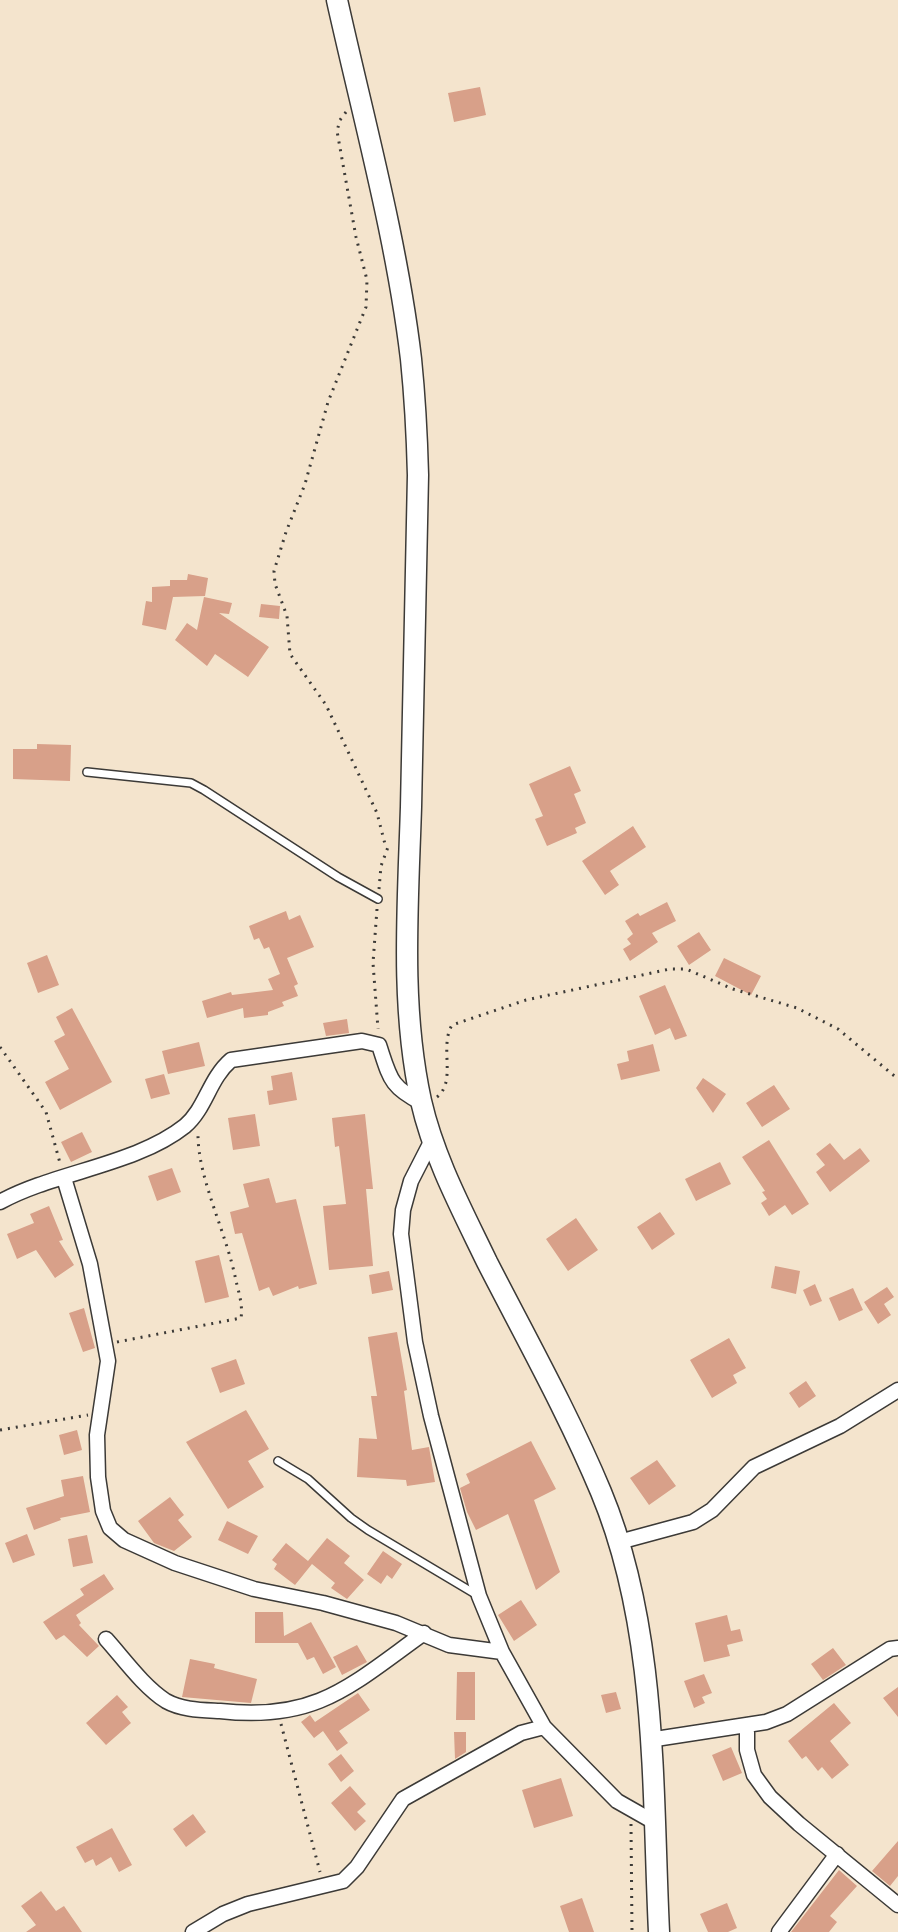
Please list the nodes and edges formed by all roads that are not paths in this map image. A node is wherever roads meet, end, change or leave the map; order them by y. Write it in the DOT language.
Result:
graph roads {
  1 [pos="337,0"];
  2 [pos="87,772"];
  3 [pos="378,899"];
  4 [pos="422,1103"];
  5 [pos="433,1138"];
  6 [pos="64,1178"];
  7 [pos="0,1202"];
  8 [pos="898,1390"];
  9 [pos="278,1461"];
  10 [pos="619,1542"];
  11 [pos="479,1596"];
  12 [pos="424,1633"];
  13 [pos="106,1639"];
  14 [pos="898,1648"];
  15 [pos="502,1652"];
  16 [pos="747,1726"];
  17 [pos="544,1727"];
  18 [pos="649,1740"];
  19 [pos="654,1822"];
  20 [pos="837,1854"];
  21 [pos="898,1905"];
  22 [pos="193,1932"];
  23 [pos="659,1932"];
  24 [pos="779,1932"];
  1 -- 4 [label="main road"];
  2 -- 3 [label="lane"];
  4 -- 5 [label="main road"];
  4 -- 6 [label="street"];
  5 -- 10 [label="main road"];
  5 -- 11 [label="street"];
  6 -- 7 [label="street"];
  6 -- 12 [label="street"];
  8 -- 10 [label="street"];
  9 -- 11 [label="lane"];
  10 -- 18 [label="main road"];
  11 -- 15 [label="street"];
  12 -- 13 [label="street"];
  12 -- 15 [label="street"];
  14 -- 16 [label="street"];
  15 -- 17 [label="street"];
  16 -- 18 [label="street"];
  16 -- 20 [label="street"];
  17 -- 19 [label="street"];
  17 -- 22 [label="street"];
  18 -- 19 [label="main road"];
  19 -- 23 [label="main road"];
  20 -- 21 [label="street"];
  20 -- 24 [label="street"];
}
